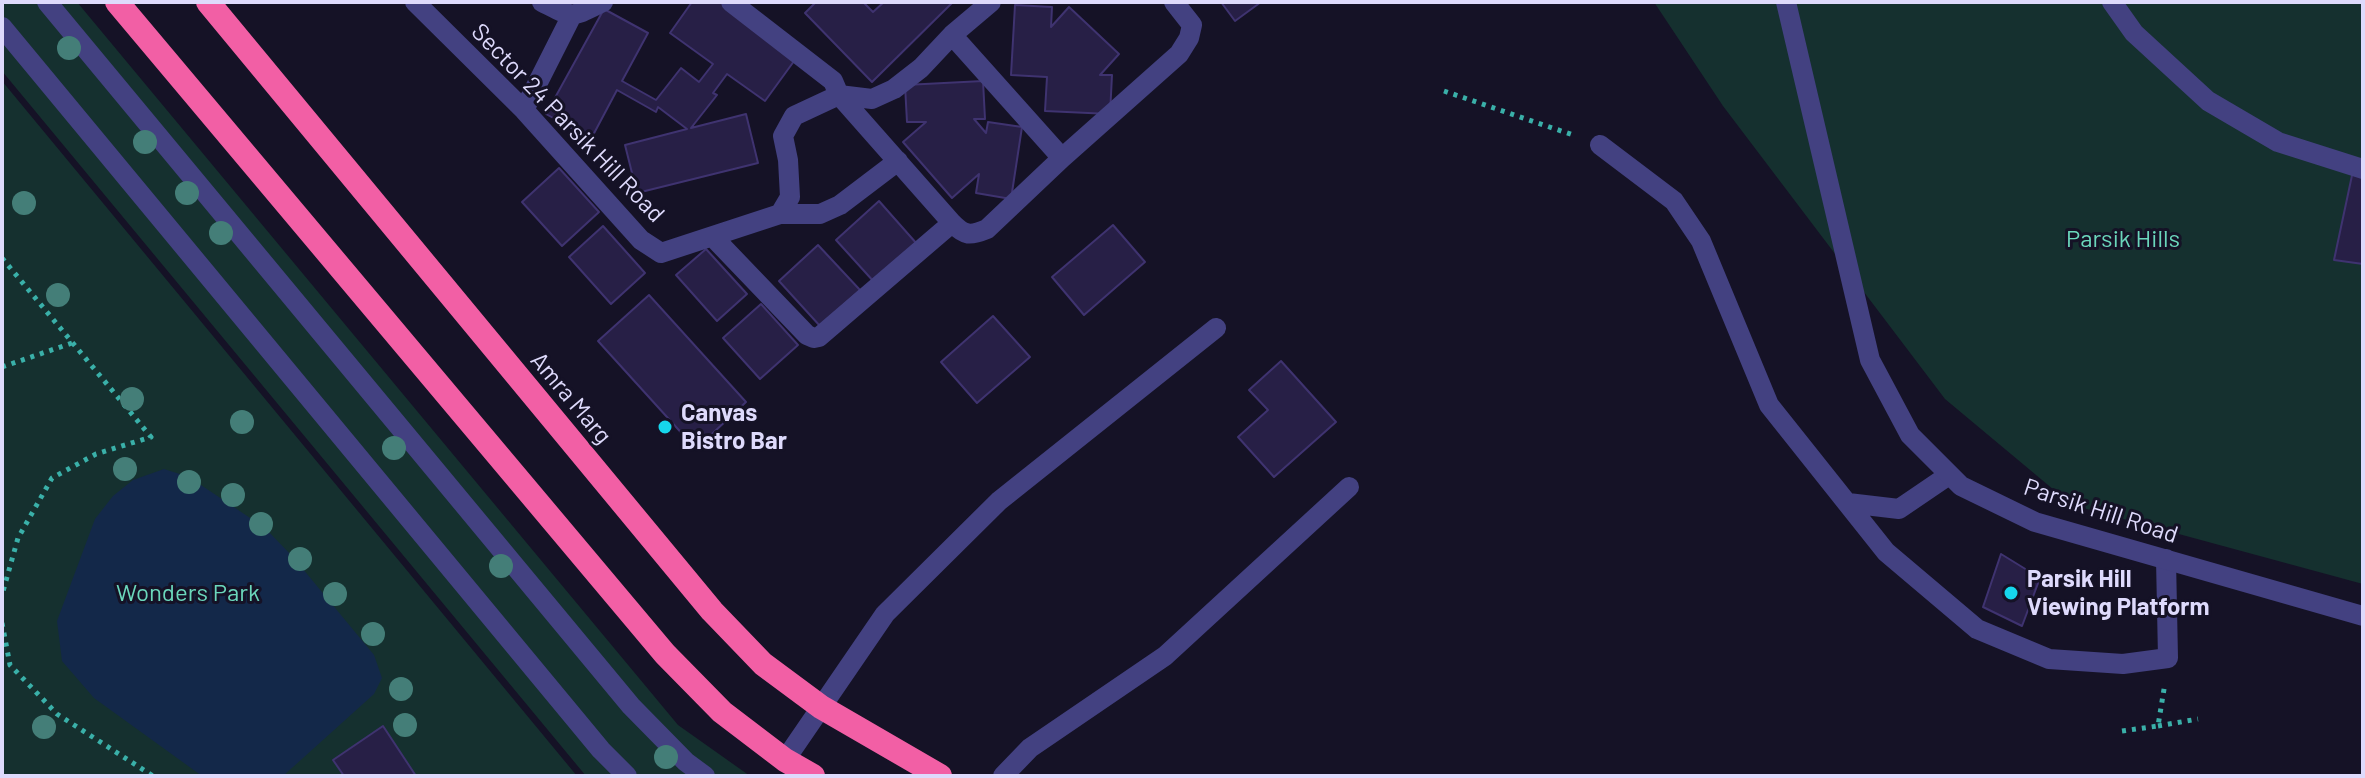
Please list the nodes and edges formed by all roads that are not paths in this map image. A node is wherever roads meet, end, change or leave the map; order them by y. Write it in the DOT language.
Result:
graph roads {
  1 [pos="47,2"];
  2 [pos="117,2"];
  3 [pos="208,2"];
  4 [pos="415,2"];
  5 [pos="542,2"];
  6 [pos="603,2"];
  7 [pos="731,2"];
  8 [pos="991,2"];
  9 [pos="1174,2"];
  10 [pos="1786,2"];
  11 [pos="2112,2"];
  12 [pos="571,17"];
  13 [pos="2,27"];
  14 [pos="952,35"];
  15 [pos="839,95"];
  16 [pos="524,110"];
  17 [pos="1600,145"];
  18 [pos="1062,158"];
  19 [pos="898,161"];
  20 [pos="2363,169"];
  21 [pos="780,214"];
  22 [pos="952,223"];
  23 [pos="713,237"];
  24 [pos="1216,328"];
  25 [pos="1949,475"];
  26 [pos="1349,487"];
  27 [pos="1848,503"];
  28 [pos="2166,559"];
  29 [pos="2363,616"];
  30 [pos="821,707"];
  31 [pos="785,760"];
  32 [pos="627,776"];
  33 [pos="705,776"];
  34 [pos="813,776"];
  35 [pos="940,776"];
  36 [pos="1003,776"];
  1 -- 33 [label="street"];
  2 -- 31 [label="highway"];
  3 -- 30 [label="highway, Amra Marg"];
  4 -- 16 [label="street, Sector 24 Parsik Hill Road"];
  5 -- 12 [label="street"];
  6 -- 12 [label="street"];
  7 -- 15 [label="street"];
  8 -- 14 [label="street"];
  9 -- 18 [label="street"];
  10 -- 25 [label="street, Parsik Hill Road"];
  11 -- 20 [label="street"];
  12 -- 16 [label="street"];
  13 -- 32 [label="street"];
  14 -- 15 [label="street"];
  14 -- 18 [label="street"];
  15 -- 19 [label="street"];
  15 -- 21 [label="street"];
  16 -- 23 [label="street, Sector 24 Parsik Hill Road"];
  17 -- 27 [label="street"];
  18 -- 22 [label="street"];
  19 -- 21 [label="street, Sector 24 Parsik Hill Road"];
  19 -- 22 [label="street"];
  21 -- 23 [label="street, Sector 24 Parsik Hill Road"];
  22 -- 23 [label="street"];
  24 -- 30 [label="street"];
  25 -- 27 [label="street"];
  25 -- 28 [label="street, Parsik Hill Road"];
  26 -- 36 [label="street"];
  27 -- 28 [label="street"];
  28 -- 29 [label="street, Parsik Hill Road"];
  30 -- 31 [label="street"];
  30 -- 35 [label="highway, Amra Marg"];
  31 -- 34 [label="highway"];
}
